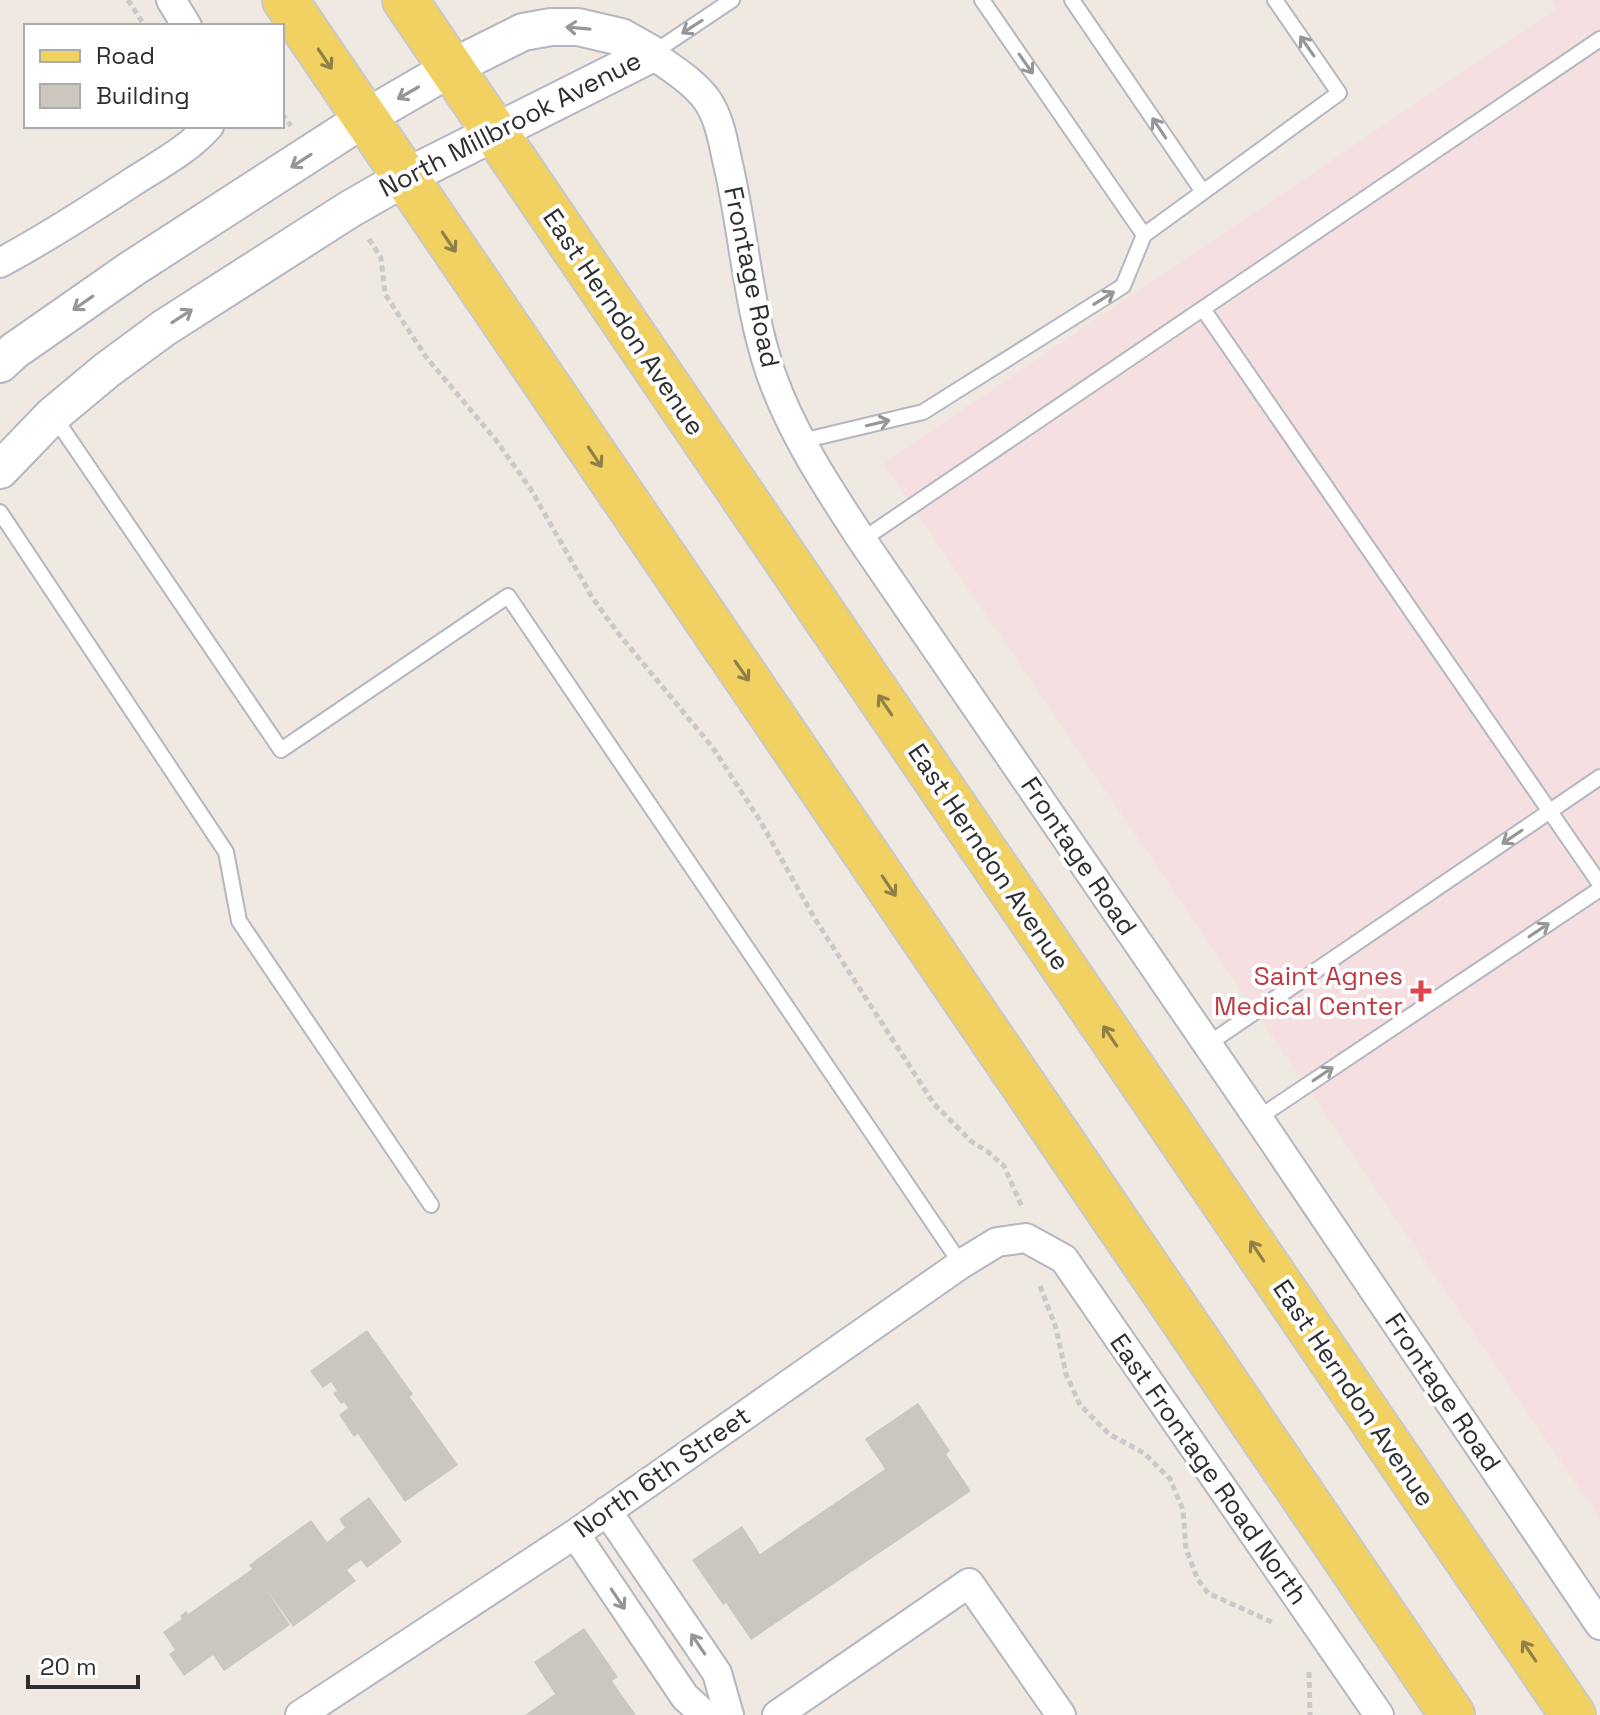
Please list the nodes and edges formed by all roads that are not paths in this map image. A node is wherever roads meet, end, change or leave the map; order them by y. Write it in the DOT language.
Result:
graph roads {
  1 [pos="171,0"];
  2 [pos="285,0"];
  3 [pos="405,0"];
  4 [pos="732,0"];
  5 [pos="982,0"];
  6 [pos="1072,0"];
  7 [pos="1275,0"];
  8 [pos="186,24"];
  9 [pos="1600,39"];
  10 [pos="651,54"];
  11 [pos="451,68"];
  12 [pos="365,118"];
  13 [pos="207,128"];
  14 [pos="495,133"];
  15 [pos="406,177"];
  16 [pos="1203,192"];
  17 [pos="1144,235"];
  18 [pos="0,263"];
  19 [pos="1203,309"];
  20 [pos="0,364"];
  21 [pos="53,415"];
  22 [pos="802,441"];
  23 [pos="0,470"];
  24 [pos="0,512"];
  25 [pos="862,540"];
  26 [pos="1600,777"];
  27 [pos="1550,811"];
  28 [pos="1600,886"];
  29 [pos="1208,1044"];
  30 [pos="1258,1118"];
  31 [pos="431,1205"];
  32 [pos="1026,1238"];
  33 [pos="961,1264"];
  34 [pos="607,1511"];
  35 [pos="575,1534"];
  36 [pos="1600,1625"];
  37 [pos="300,1715"];
  38 [pos="705,1715"];
  39 [pos="729,1715"];
  40 [pos="777,1715"];
  41 [pos="1061,1715"];
  42 [pos="1379,1715"];
  43 [pos="1452,1715"];
  44 [pos="1573,1715"];
  1 -- 8 [label="street"];
  2 -- 12 [label="main road, one-way"];
  3 -- 11 [label="main road, East Herndon Avenue"];
  4 -- 10 [label="lane, one-way"];
  5 -- 17 [label="lane, one-way"];
  16 -- 6 [label="lane, one-way"];
  16 -- 7 [label="lane, one-way"];
  9 -- 19 [label="lane"];
  10 -- 11 [label="street, North Millbrook Avenue, one-way"];
  10 -- 14 [label="street, North Millbrook Avenue"];
  10 -- 22 [label="street, Frontage Road"];
  11 -- 12 [label="street, North Millbrook Avenue, one-way"];
  11 -- 14 [label="main road, East Herndon Avenue"];
  12 -- 15 [label="main road"];
  12 -- 20 [label="street, North Millbrook Avenue, one-way"];
  13 -- 18 [label="street"];
  14 -- 15 [label="street, North Millbrook Avenue"];
  44 -- 14 [label="main road, East Herndon Avenue, one-way"];
  21 -- 15 [label="street, North Millbrook Avenue, one-way"];
  15 -- 43 [label="main road, one-way"];
  16 -- 17 [label="lane"];
  22 -- 17 [label="lane, one-way"];
  19 -- 25 [label="lane"];
  19 -- 27 [label="lane"];
  21 -- 23 [label="street, North Millbrook Avenue"];
  21 -- 33 [label="lane"];
  22 -- 25 [label="street, Frontage Road"];
  24 -- 31 [label="lane"];
  25 -- 29 [label="street, Frontage Road"];
  26 -- 27 [label="lane"];
  27 -- 28 [label="lane"];
  27 -- 29 [label="lane, one-way"];
  30 -- 28 [label="lane, one-way"];
  29 -- 30 [label="street, Frontage Road"];
  30 -- 36 [label="street, Frontage Road"];
  32 -- 33 [label="street, North 6th Street"];
  32 -- 42 [label="street, East Frontage Road North"];
  33 -- 34 [label="street, North 6th Street"];
  34 -- 35 [label="street, North 6th Street"];
  39 -- 34 [label="street, one-way"];
  35 -- 37 [label="street, North 6th Street"];
  35 -- 38 [label="street, one-way"];
  40 -- 41 [label="street"];
}
